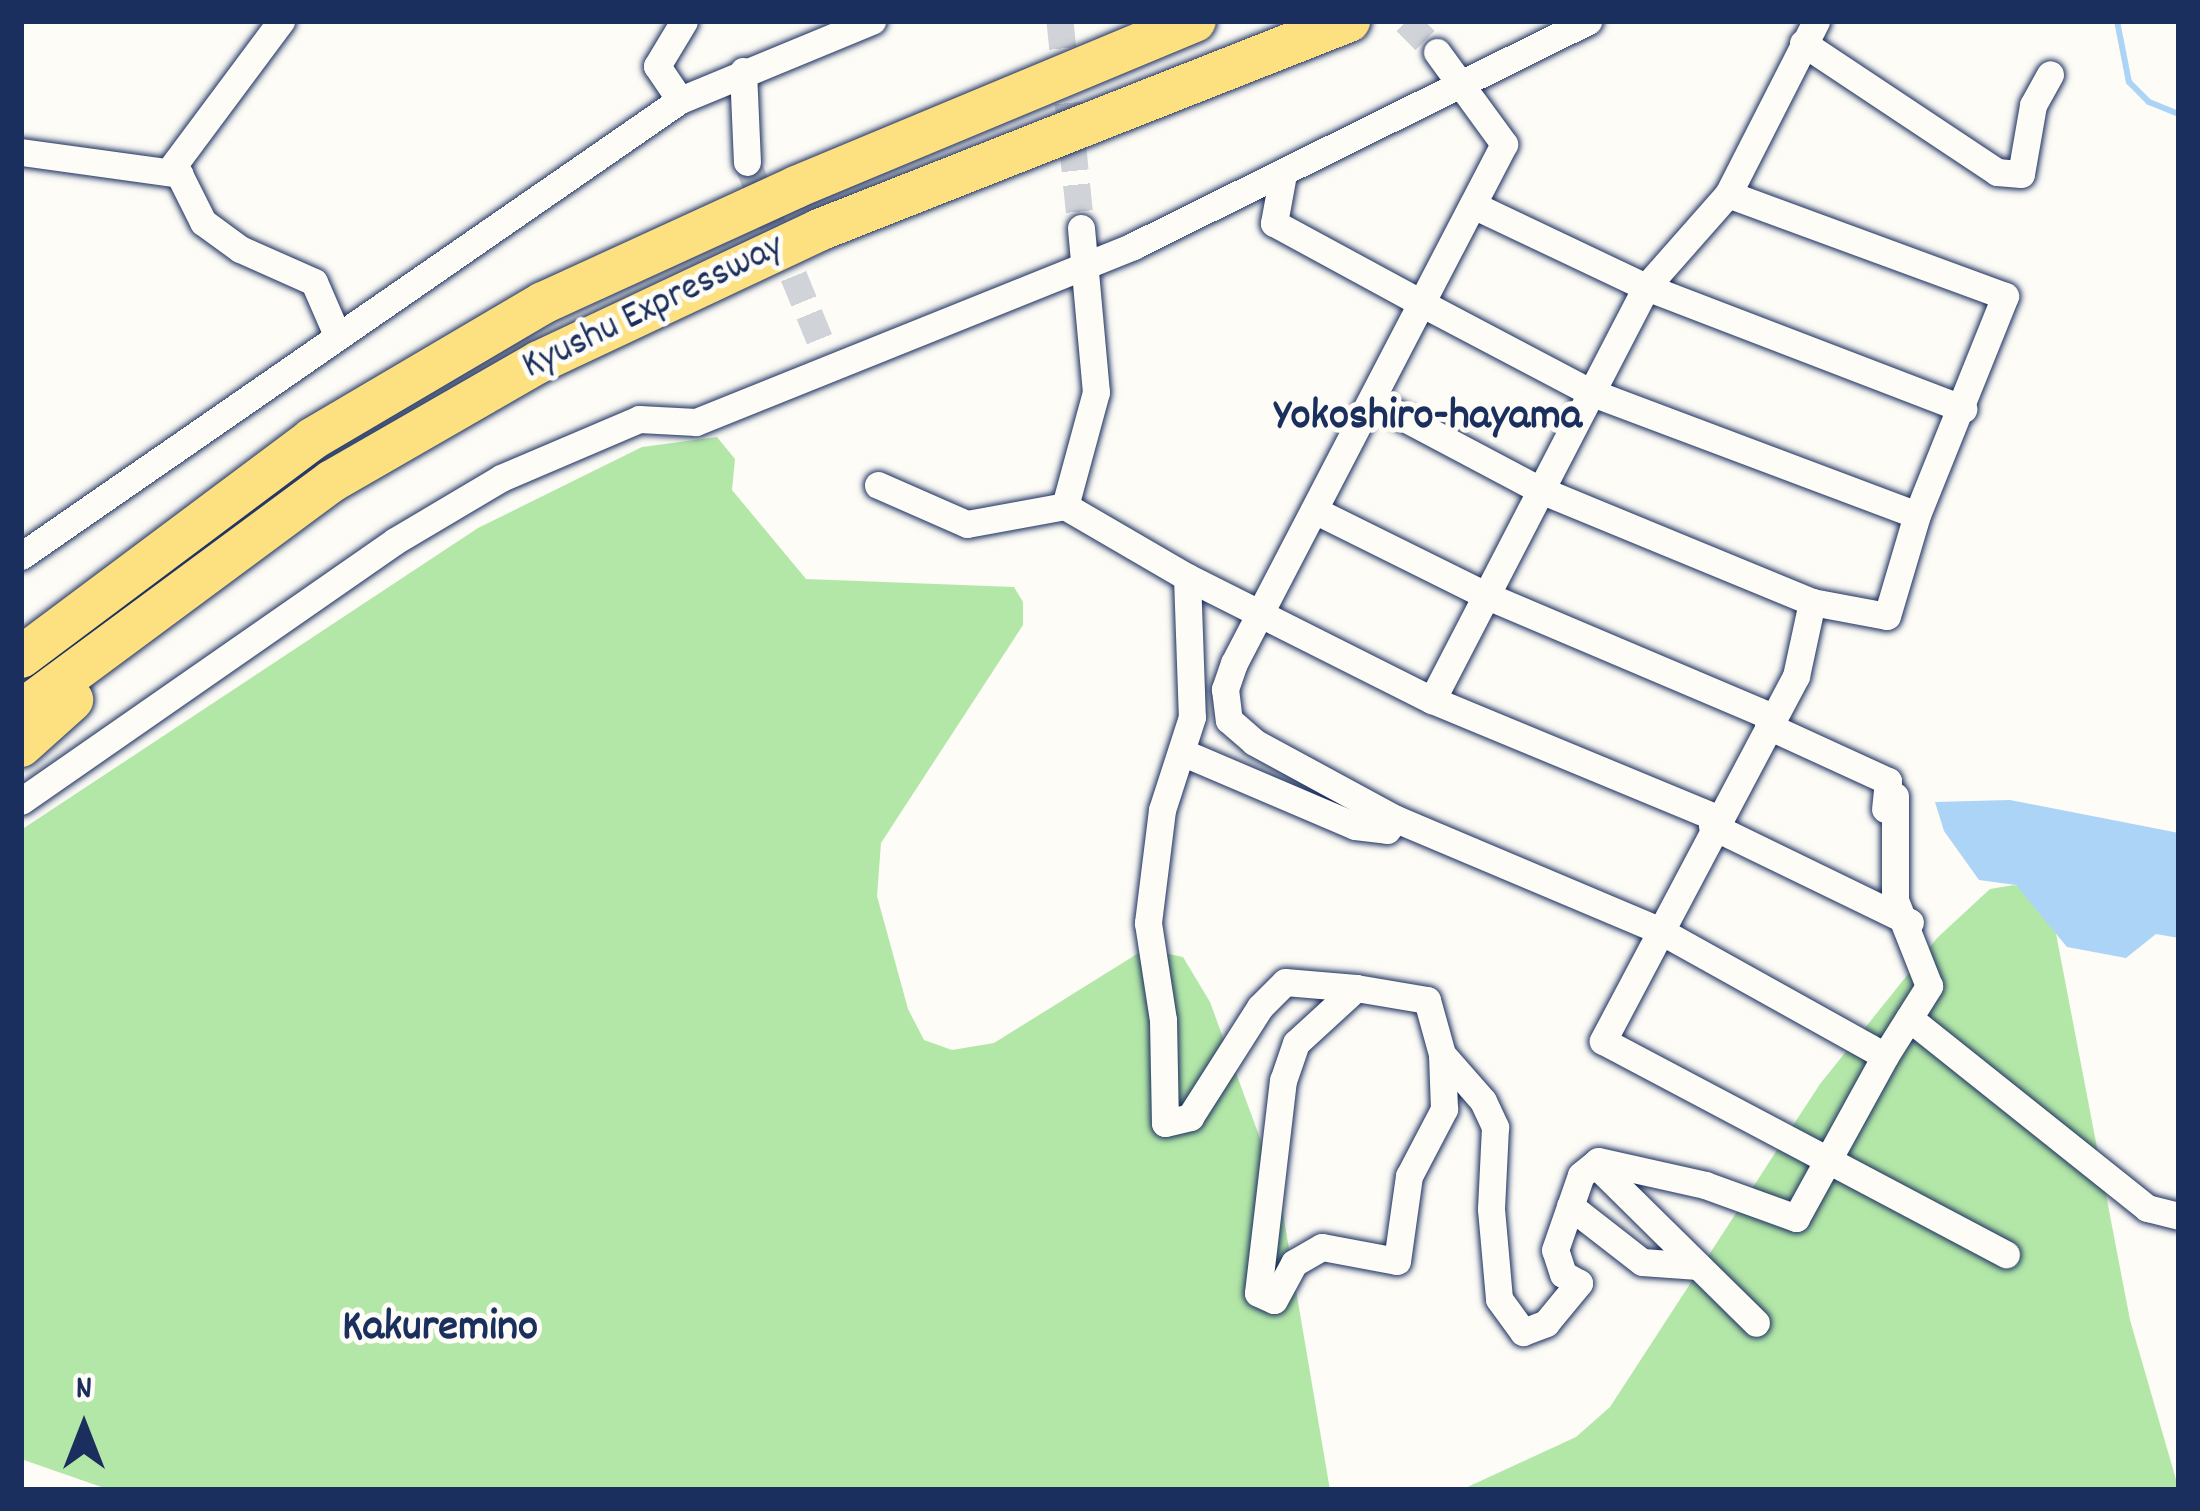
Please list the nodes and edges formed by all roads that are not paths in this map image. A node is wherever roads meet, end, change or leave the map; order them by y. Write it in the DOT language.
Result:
graph roads {
  1 [pos="281,21"];
  2 [pos="684,21"];
  3 [pos="872,21"];
  4 [pos="1196,21"];
  5 [pos="1349,21"];
  6 [pos="1588,21"];
  7 [pos="1810,32"];
  8 [pos="1437,52"];
  9 [pos="743,71"];
  10 [pos="2050,74"];
  11 [pos="1464,85"];
  12 [pos="680,100"];
  13 [pos="21,152"];
  14 [pos="747,162"];
  15 [pos="170,170"];
  16 [pos="1283,174"];
  17 [pos="1728,194"];
  18 [pos="1473,205"];
  19 [pos="1081,228"];
  20 [pos="1082,262"];
  21 [pos="1646,286"];
  22 [pos="1423,304"];
  23 [pos="337,335"];
  24 [pos="539,362"];
  25 [pos="1590,392"];
  26 [pos="1374,402"];
  27 [pos="1964,410"];
  28 [pos="878,485"];
  29 [pos="1538,489"];
  30 [pos="1065,506"];
  31 [pos="1314,510"];
  32 [pos="1917,514"];
  33 [pos="21,556"];
  34 [pos="1186,577"];
  35 [pos="1485,595"];
  36 [pos="1812,602"];
  37 [pos="1260,611"];
  38 [pos="23,654"];
  39 [pos="1432,700"];
  40 [pos="21,711"];
  41 [pos="1770,722"];
  42 [pos="21,746"];
  43 [pos="1184,754"];
  44 [pos="21,801"];
  45 [pos="1396,820"];
  46 [pos="1714,822"];
  47 [pos="1910,922"];
  48 [pos="1657,928"];
  49 [pos="1356,988"];
  50 [pos="1909,1018"];
  51 [pos="1442,1054"];
  52 [pos="1885,1056"];
  53 [pos="1831,1158"];
  54 [pos="1594,1164"];
  55 [pos="1570,1206"];
  56 [pos="2179,1216"];
  57 [pos="2006,1254"];
  58 [pos="1698,1266"];
  59 [pos="1756,1323"];
  1 -- 15 [label="street"];
  2 -- 12 [label="street"];
  3 -- 9 [label="street"];
  4 -- 38 [label="highway, Kyushu Expressway"];
  5 -- 24 [label="highway, Kyushu Expressway"];
  6 -- 11 [label="street"];
  7 -- 10 [label="street"];
  7 -- 17 [label="street"];
  8 -- 11 [label="street"];
  9 -- 12 [label="street"];
  9 -- 14 [label="street"];
  11 -- 16 [label="street"];
  11 -- 18 [label="street"];
  12 -- 23 [label="street"];
  13 -- 15 [label="street"];
  15 -- 23 [label="street"];
  16 -- 20 [label="street"];
  16 -- 22 [label="street"];
  17 -- 21 [label="street"];
  17 -- 27 [label="street"];
  18 -- 21 [label="street"];
  18 -- 22 [label="street"];
  19 -- 20 [label="street"];
  20 -- 30 [label="street"];
  20 -- 44 [label="street"];
  21 -- 25 [label="street"];
  21 -- 27 [label="street"];
  22 -- 25 [label="street"];
  22 -- 26 [label="street"];
  23 -- 33 [label="street"];
  24 -- 40 [label="highway, Kyushu Expressway"];
  24 -- 42 [label="highway"];
  25 -- 29 [label="street"];
  25 -- 32 [label="street"];
  26 -- 29 [label="street"];
  26 -- 31 [label="street"];
  27 -- 32 [label="street"];
  28 -- 30 [label="street"];
  29 -- 35 [label="street"];
  29 -- 36 [label="street"];
  30 -- 34 [label="street"];
  31 -- 35 [label="street"];
  31 -- 37 [label="street"];
  32 -- 36 [label="street"];
  34 -- 37 [label="street"];
  34 -- 43 [label="street"];
  35 -- 39 [label="street"];
  35 -- 41 [label="street"];
  36 -- 41 [label="street"];
  37 -- 39 [label="street"];
  37 -- 45 [label="street"];
  39 -- 46 [label="street"];
  41 -- 46 [label="street"];
  41 -- 47 [label="street"];
  43 -- 45 [label="street"];
  43 -- 49 [label="street"];
  45 -- 48 [label="street"];
  46 -- 47 [label="street"];
  46 -- 48 [label="street"];
  47 -- 50 [label="street"];
  48 -- 52 [label="street"];
  48 -- 53 [label="street"];
  49 -- 51 [label="street"];
  49 -- 51 [label="street"];
  50 -- 52 [label="street"];
  50 -- 56 [label="street"];
  51 -- 55 [label="street"];
  52 -- 53 [label="street"];
  53 -- 54 [label="street"];
  53 -- 57 [label="street"];
  54 -- 55 [label="street"];
  54 -- 58 [label="street"];
  55 -- 58 [label="street"];
  58 -- 59 [label="street"];
}
